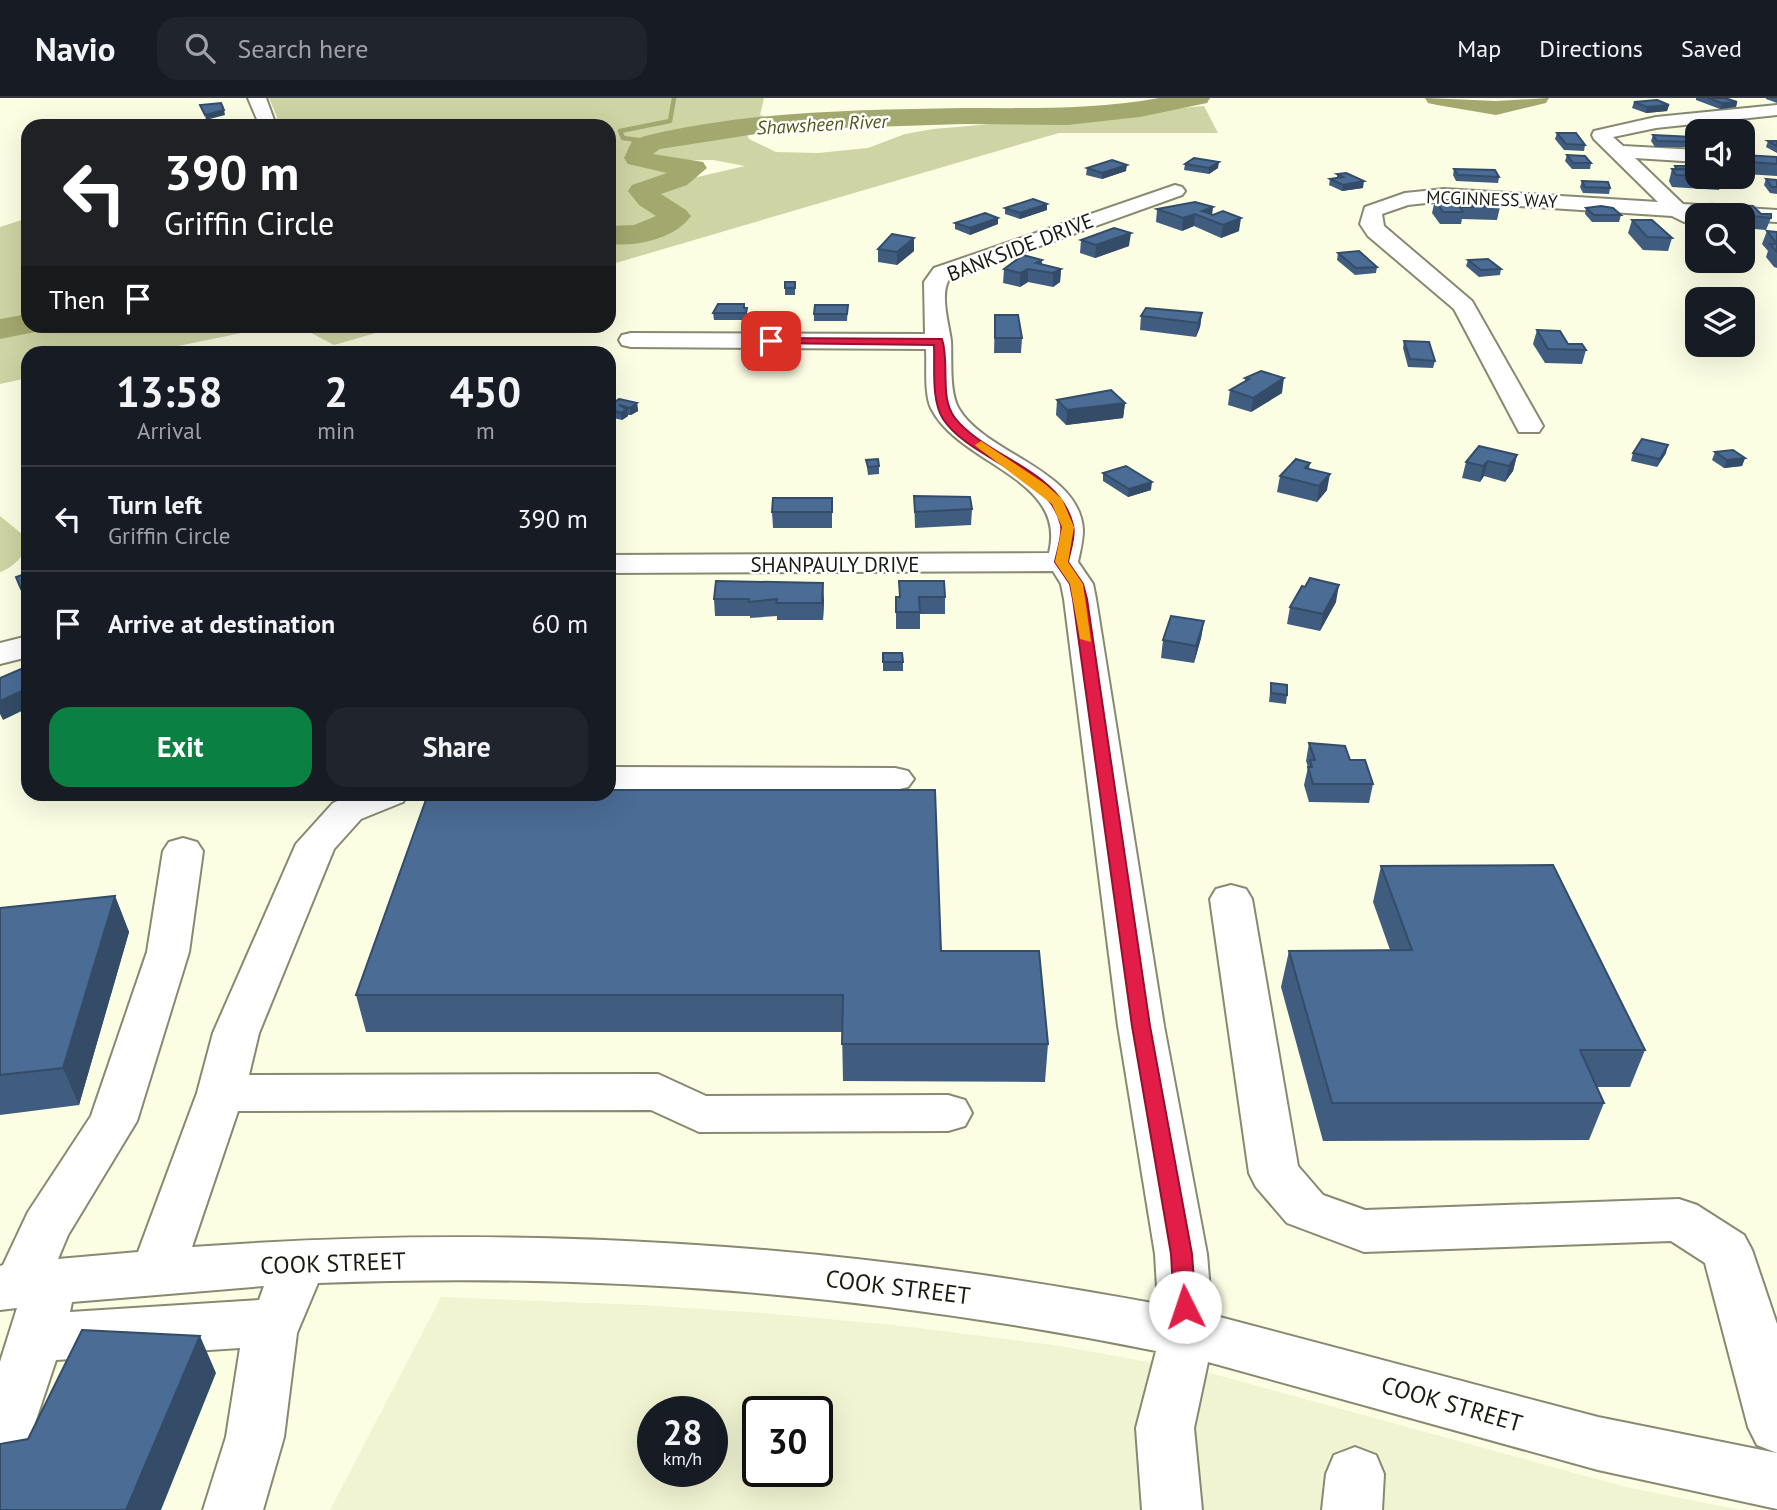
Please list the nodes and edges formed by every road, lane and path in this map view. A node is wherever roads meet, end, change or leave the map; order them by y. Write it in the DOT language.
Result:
graph roads {
  1 [pos="257,98"];
  2 [pos="1777,110"];
  3 [pos="265,119"];
  4 [pos="1617,152"];
  5 [pos="1685,155"];
  6 [pos="1175,191"];
  7 [pos="1678,209"];
  8 [pos="1777,216"];
  9 [pos="1685,217"];
  10 [pos="631,340"];
  11 [pos="939,342"];
  12 [pos="1529,426"];
  13 [pos="1062,562"];
  14 [pos="616,564"];
  15 [pos="21,648"];
  16 [pos="0,654"];
  17 [pos="616,778"];
  18 [pos="895,779"];
  19 [pos="371,801"];
  20 [pos="183,851"];
  21 [pos="1231,899"];
  22 [pos="221,1093"];
  23 [pos="948,1113"];
  24 [pos="299,1264"];
  25 [pos="157,1272"];
  26 [pos="24,1285"];
  27 [pos="271,1323"];
  28 [pos="1187,1334"];
  29 [pos="35,1338"];
  30 [pos="1777,1427"];
  31 [pos="0,1434"];
  32 [pos="1777,1481"];
  33 [pos="233,1510"];
  34 [pos="1172,1510"];
  1 -- 3 [label="street"];
  2 -- 4 [label="street"];
  4 -- 5 [label="street"];
  4 -- 7 [label="street"];
  6 -- 11 [label="street, BANKSIDE DRIVE"];
  7 -- 8 [label="street"];
  7 -- 9 [label="street"];
  7 -- 12 [label="street, MCGINNESS WAY"];
  10 -- 11 [label="street"];
  11 -- 13 [label="street, BANKSIDE DRIVE"];
  13 -- 14 [label="street, SHANPAULY DRIVE"];
  13 -- 28 [label="street"];
  15 -- 16 [label="street"];
  17 -- 18 [label="street"];
  19 -- 22 [label="street"];
  20 -- 26 [label="street"];
  21 -- 30 [label="street"];
  22 -- 23 [label="street"];
  22 -- 25 [label="street"];
  24 -- 25 [label="street, COOK STREET"];
  24 -- 27 [label="street"];
  24 -- 28 [label="street, COOK STREET"];
  25 -- 26 [label="street, COOK STREET"];
  26 -- 29 [label="street"];
  27 -- 29 [label="street"];
  27 -- 33 [label="street"];
  28 -- 32 [label="street, COOK STREET"];
  28 -- 34 [label="street"];
  29 -- 31 [label="street"];
}
